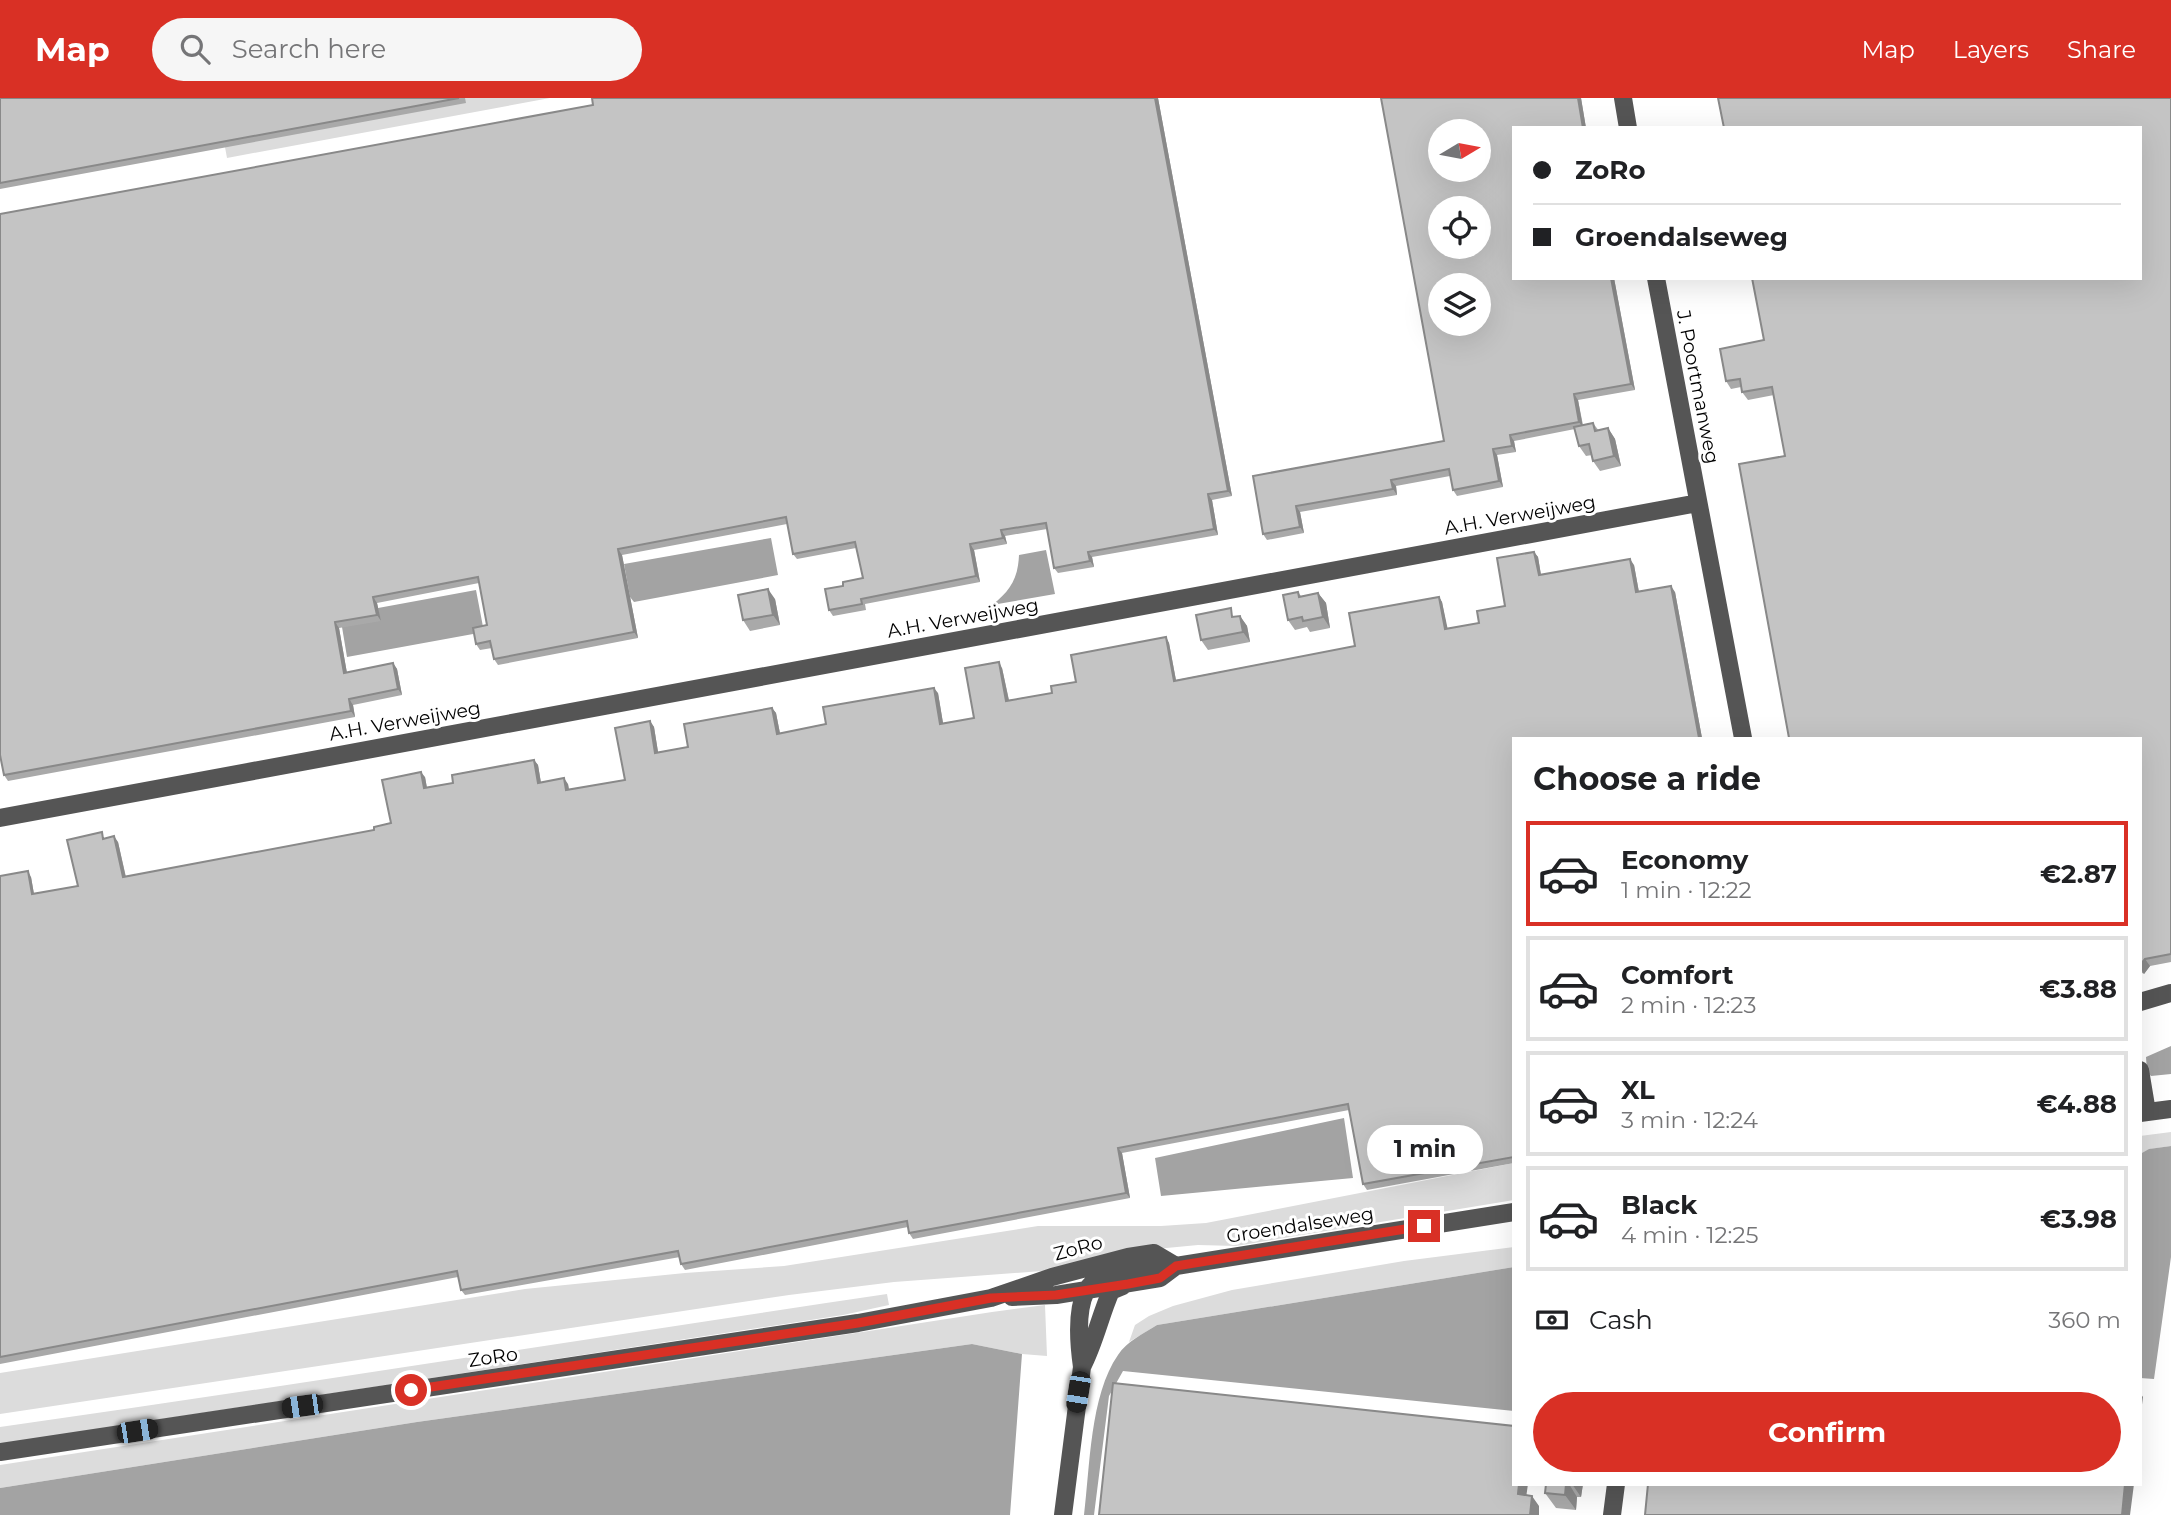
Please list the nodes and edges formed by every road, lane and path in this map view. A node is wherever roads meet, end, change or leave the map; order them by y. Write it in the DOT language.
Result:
graph roads {
  1 [pos="1623,98"];
  2 [pos="1628,126"];
  3 [pos="1656,280"];
  4 [pos="1698,503"];
  5 [pos="1743,737"];
  6 [pos="0,818"];
  7 [pos="2171,993"];
  8 [pos="2142,1001"];
  9 [pos="2142,1091"];
  10 [pos="2171,1109"];
  11 [pos="2144,1112"];
  12 [pos="1512,1212"];
  13 [pos="1176,1266"];
  14 [pos="1128,1284"];
  15 [pos="1086,1290"];
  16 [pos="991,1298"];
  17 [pos="1082,1367"];
  18 [pos="0,1452"];
  19 [pos="1616,1486"];
  20 [pos="1063,1515"];
  21 [pos="1612,1515"];
  1 -- 2 [label="street"];
  3 -- 4 [label="street, J. Poortmanweg"];
  4 -- 5 [label="street"];
  4 -- 6 [label="street, A.H. Verweijweg"];
  7 -- 8 [label="street"];
  9 -- 11 [label="street"];
  10 -- 11 [label="street"];
  12 -- 13 [label="street, Groendalseweg"];
  13 -- 14 [label="street, Groendalseweg"];
  13 -- 15 [label="street, Groendalseweg"];
  13 -- 16 [label="street, ZoRo"];
  14 -- 15 [label="street, Groendalseweg"];
  14 -- 17 [label="street"];
  15 -- 16 [label="street, ZoRo"];
  15 -- 17 [label="street"];
  16 -- 18 [label="street, ZoRo"];
  17 -- 20 [label="street"];
  19 -- 21 [label="street"];
}
